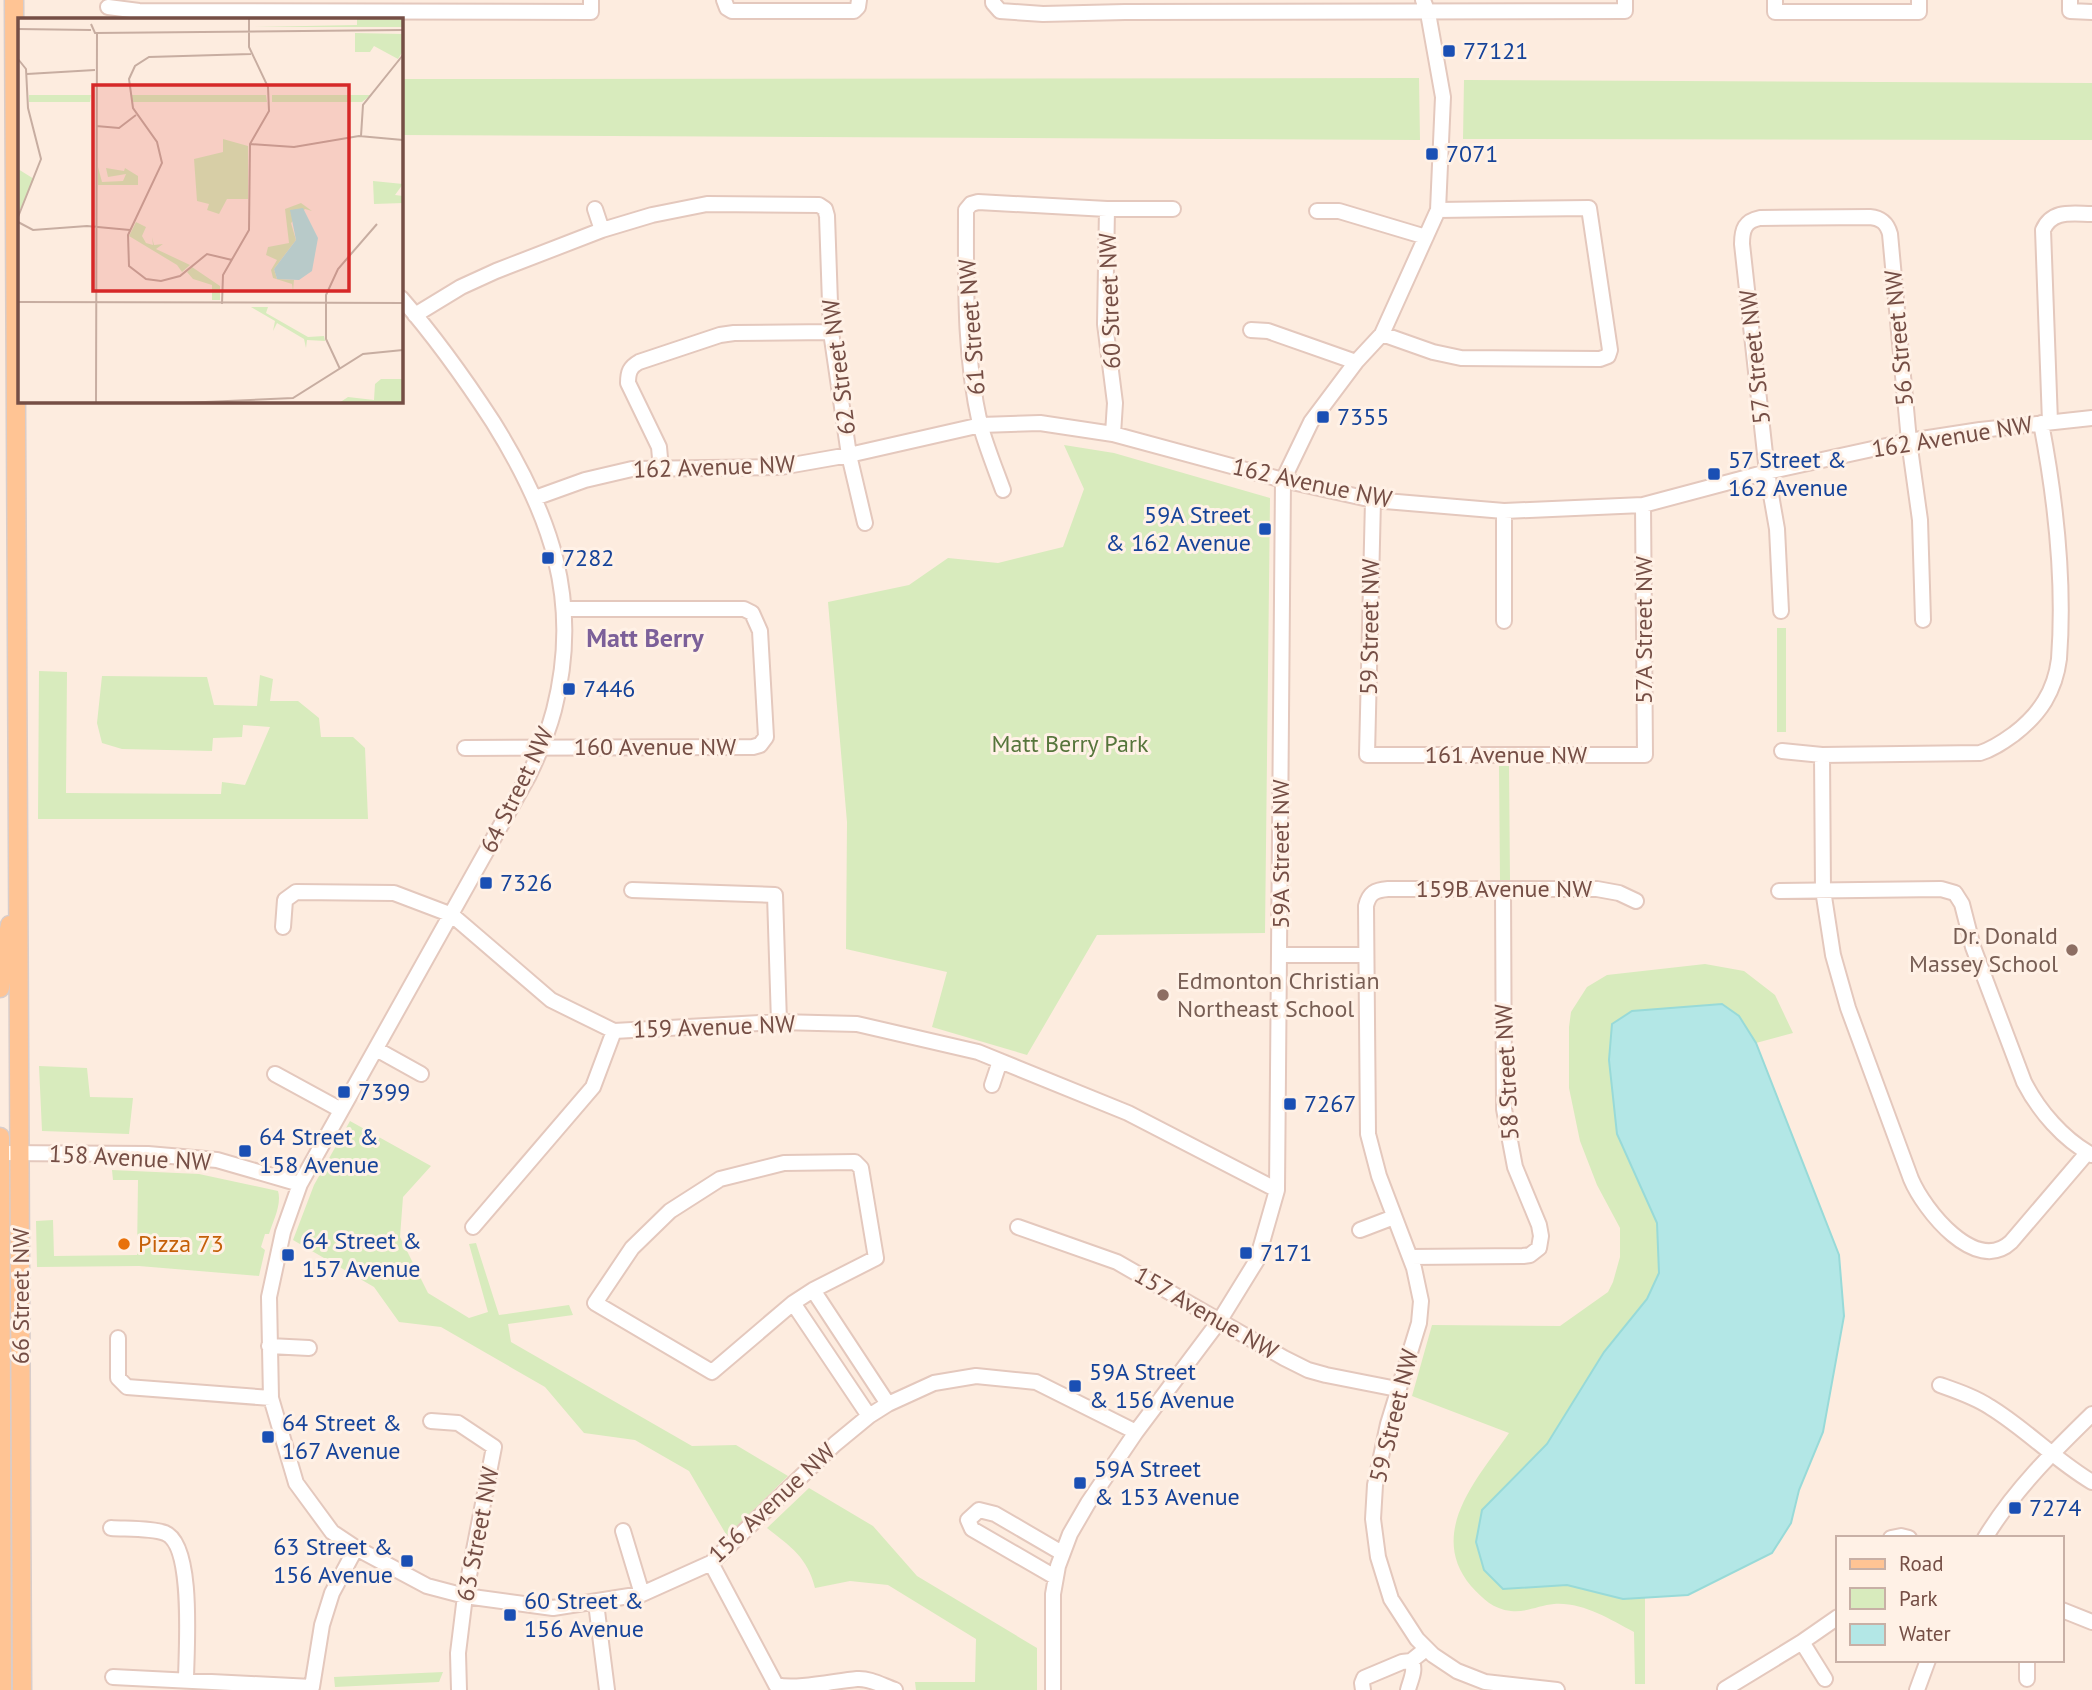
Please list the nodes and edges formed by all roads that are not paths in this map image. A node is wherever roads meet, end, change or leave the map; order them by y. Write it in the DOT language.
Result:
graph roads {
  1 [pos="14,0"];
  2 [pos="726,4"];
  3 [pos="997,5"];
  4 [pos="591,6"];
  5 [pos="856,6"];
  6 [pos="1129,6"];
  7 [pos="1426,6"];
  8 [pos="1625,6"];
  9 [pos="1775,6"];
  10 [pos="1919,6"];
  11 [pos="2070,6"];
  12 [pos="108,7"];
  13 [pos="290,10"];
  14 [pos="2092,12"];
  15 [pos="595,209"];
  16 [pos="1107,209"];
  17 [pos="1173,209"];
  18 [pos="1438,210"];
  19 [pos="1317,211"];
  20 [pos="2092,214"];
  21 [pos="1885,224"];
  22 [pos="602,229"];
  23 [pos="1426,237"];
  24 [pos="402,299"];
  25 [pos="415,314"];
  26 [pos="1251,330"];
  27 [pos="831,332"];
  28 [pos="17,334"];
  29 [pos="1382,334"];
  30 [pos="1356,362"];
  31 [pos="2092,418"];
  32 [pos="2046,422"];
  33 [pos="981,425"];
  34 [pos="1113,434"];
  35 [pos="1909,441"];
  36 [pos="849,455"];
  37 [pos="661,469"];
  38 [pos="1767,472"];
  39 [pos="1283,480"];
  40 [pos="1003,490"];
  41 [pos="535,498"];
  42 [pos="1373,499"];
  43 [pos="1643,505"];
  44 [pos="1504,511"];
  45 [pos="865,523"];
  46 [pos="564,609"];
  47 [pos="1781,611"];
  48 [pos="1923,620"];
  49 [pos="1504,621"];
  50 [pos="466,748"];
  51 [pos="541,748"];
  52 [pos="1782,751"];
  53 [pos="1367,755"];
  54 [pos="1645,755"];
  55 [pos="1822,755"];
  56 [pos="1503,889"];
  57 [pos="632,890"];
  58 [pos="1823,890"];
  59 [pos="1779,891"];
  60 [pos="1371,894"];
  61 [pos="17,901"];
  62 [pos="1636,901"];
  63 [pos="452,915"];
  64 [pos="283,927"];
  65 [pos="1280,955"];
  66 [pos="1366,956"];
  67 [pos="0,988"];
  68 [pos="779,1022"];
  69 [pos="614,1031"];
  70 [pos="376,1049"];
  71 [pos="1000,1061"];
  72 [pos="275,1074"];
  73 [pos="421,1074"];
  74 [pos="992,1085"];
  75 [pos="341,1110"];
  76 [pos="0,1137"];
  77 [pos="0,1153"];
  78 [pos="19,1154"];
  79 [pos="2090,1154"];
  80 [pos="300,1184"];
  81 [pos="1277,1190"];
  82 [pos="1394,1217"];
  83 [pos="473,1227"];
  84 [pos="1018,1227"];
  85 [pos="1360,1230"];
  86 [pos="1409,1257"];
  87 [pos="813,1290"];
  88 [pos="793,1303"];
  89 [pos="1220,1321"];
  90 [pos="118,1338"];
  91 [pos="269,1346"];
  92 [pos="309,1348"];
  93 [pos="1940,1385"];
  94 [pos="1397,1389"];
  95 [pos="271,1398"];
  96 [pos="888,1404"];
  97 [pos="2092,1414"];
  98 [pos="869,1416"];
  99 [pos="431,1421"];
  100 [pos="1136,1432"];
  101 [pos="2051,1454"];
  102 [pos="2092,1482"];
  103 [pos="111,1528"];
  104 [pos="623,1531"];
  105 [pos="1986,1536"];
  106 [pos="356,1548"];
  107 [pos="1062,1553"];
  108 [pos="711,1563"];
  109 [pos="1,1566"];
  110 [pos="1055,1577"];
  111 [pos="642,1594"];
  112 [pos="465,1596"];
  113 [pos="596,1603"];
  114 [pos="2064,1611"];
  115 [pos="1836,1618"];
  116 [pos="2092,1622"];
  117 [pos="1802,1642"];
  118 [pos="1426,1649"];
  119 [pos="1411,1661"];
  120 [pos="1927,1662"];
  121 [pos="2027,1662"];
  122 [pos="113,1677"];
  123 [pos="1825,1679"];
  124 [pos="2027,1679"];
  125 [pos="186,1681"];
  126 [pos="1921,1686"];
  127 [pos="1725,1689"];
  128 [pos="2,1690"];
  129 [pos="22,1690"];
  130 [pos="459,1690"];
  131 [pos="607,1690"];
  132 [pos="785,1690"];
  133 [pos="895,1690"];
  134 [pos="1053,1690"];
  135 [pos="1363,1690"];
  136 [pos="1408,1690"];
  137 [pos="1557,1690"];
  1 -- 28 [label="main road, 66 Street NW"];
  2 -- 5 [label="street"];
  3 -- 6 [label="street"];
  4 -- 13 [label="street"];
  6 -- 7 [label="street"];
  7 -- 8 [label="street"];
  7 -- 18 [label="street, 59A Street NW"];
  9 -- 10 [label="street"];
  11 -- 14 [label="street"];
  12 -- 13 [label="street"];
  15 -- 22 [label="street"];
  16 -- 17 [label="street"];
  16 -- 33 [label="street, 61 Street NW"];
  16 -- 34 [label="street, 60 Street NW"];
  18 -- 23 [label="street, 59A Street NW"];
  18 -- 29 [label="street"];
  19 -- 23 [label="street"];
  20 -- 32 [label="street"];
  21 -- 35 [label="street, 56 Street NW"];
  21 -- 38 [label="street, 57 Street NW"];
  22 -- 25 [label="street"];
  22 -- 27 [label="street, 62 Street NW"];
  23 -- 29 [label="street, 59A Street NW"];
  24 -- 25 [label="street, 64 Street NW"];
  25 -- 41 [label="street, 64 Street NW"];
  26 -- 30 [label="street"];
  27 -- 36 [label="street, 62 Street NW"];
  27 -- 37 [label="street"];
  28 -- 61 [label="main road, 66 Street NW"];
  29 -- 30 [label="street, 59A Street NW"];
  30 -- 39 [label="street, 59A Street NW"];
  31 -- 32 [label="street, 162 Avenue NW"];
  32 -- 35 [label="street, 162 Avenue NW"];
  32 -- 55 [label="street"];
  33 -- 34 [label="street, 162 Avenue NW"];
  33 -- 36 [label="street, 162 Avenue NW"];
  33 -- 40 [label="street, 61 Street NW"];
  34 -- 39 [label="street, 162 Avenue NW"];
  35 -- 38 [label="street, 162 Avenue NW"];
  35 -- 48 [label="street, 56 Street NW"];
  36 -- 37 [label="street, 162 Avenue NW"];
  36 -- 45 [label="street, 62 Street NW"];
  37 -- 41 [label="street, 162 Avenue NW"];
  38 -- 43 [label="street, 162 Avenue NW"];
  38 -- 47 [label="street, 57 Street NW"];
  39 -- 42 [label="street, 162 Avenue NW"];
  39 -- 65 [label="street, 59A Street NW"];
  41 -- 46 [label="street, 64 Street NW"];
  42 -- 44 [label="street, 162 Avenue NW"];
  42 -- 53 [label="street, 59 Street NW"];
  43 -- 44 [label="street, 162 Avenue NW"];
  43 -- 54 [label="street, 57A Street NW"];
  44 -- 49 [label="street"];
  46 -- 51 [label="street, 64 Street NW"];
  46 -- 51 [label="street, 160 Avenue NW"];
  50 -- 51 [label="street, 160 Avenue NW"];
  51 -- 63 [label="street, 64 Street NW"];
  52 -- 55 [label="street"];
  53 -- 54 [label="street, 161 Avenue NW"];
  55 -- 58 [label="street"];
  56 -- 60 [label="street, 159B Avenue NW"];
  56 -- 62 [label="street, 159B Avenue NW"];
  56 -- 86 [label="street, 58 Street NW"];
  57 -- 68 [label="street"];
  58 -- 59 [label="street"];
  58 -- 79 [label="street"];
  58 -- 79 [label="street"];
  60 -- 66 [label="street, 59 Street NW"];
  61 -- 67 [label="main road, 66 Street NW"];
  61 -- 78 [label="main road, 66 Street NW"];
  63 -- 64 [label="street, 159 Avenue NW"];
  63 -- 69 [label="street, 159 Avenue NW"];
  63 -- 70 [label="street, 64 Street NW"];
  65 -- 66 [label="street"];
  65 -- 81 [label="street, 59A Street NW"];
  66 -- 82 [label="street, 59 Street NW"];
  68 -- 69 [label="street, 159 Avenue NW"];
  68 -- 71 [label="street, 159 Avenue NW"];
  69 -- 83 [label="street"];
  70 -- 73 [label="street"];
  70 -- 75 [label="street, 64 Street NW"];
  71 -- 74 [label="street"];
  71 -- 81 [label="street, 159 Avenue NW"];
  72 -- 75 [label="street"];
  75 -- 80 [label="street, 64 Street NW"];
  76 -- 77 [label="main road, 66 Street NW"];
  77 -- 78 [label="street, 158 Avenue NW"];
  77 -- 109 [label="main road, 66 Street NW"];
  78 -- 80 [label="street, 158 Avenue NW"];
  78 -- 129 [label="main road, 66 Street NW"];
  80 -- 91 [label="street, 64 Street NW"];
  81 -- 89 [label="street, 59A Street NW"];
  82 -- 85 [label="street"];
  82 -- 86 [label="street, 59 Street NW"];
  84 -- 89 [label="street, 157 Avenue NW"];
  86 -- 94 [label="street, 59 Street NW"];
  87 -- 88 [label="street"];
  87 -- 88 [label="street"];
  87 -- 96 [label="street"];
  88 -- 98 [label="street"];
  89 -- 94 [label="street, 157 Avenue NW"];
  89 -- 100 [label="street, 59A Street NW"];
  90 -- 95 [label="street"];
  91 -- 92 [label="street"];
  91 -- 95 [label="street, 64 Street NW"];
  93 -- 101 [label="street"];
  94 -- 118 [label="street, 59 Street NW"];
  95 -- 106 [label="street, 64 Street NW"];
  96 -- 98 [label="street, 156 Avenue NW"];
  96 -- 100 [label="street, 156 Avenue NW"];
  97 -- 101 [label="street"];
  98 -- 108 [label="street, 156 Avenue NW"];
  99 -- 112 [label="street, 63 Street NW"];
  100 -- 107 [label="street, 59A Street NW"];
  101 -- 102 [label="street"];
  101 -- 105 [label="street"];
  103 -- 125 [label="street"];
  104 -- 111 [label="street"];
  106 -- 112 [label="street, 156 Avenue NW"];
  106 -- 125 [label="street"];
  107 -- 110 [label="street, 59A Street NW"];
  107 -- 110 [label="street"];
  108 -- 111 [label="street, 156 Avenue NW"];
  108 -- 132 [label="street"];
  109 -- 128 [label="main road, 66 Street NW"];
  110 -- 134 [label="street, 59A Street NW"];
  111 -- 113 [label="street, 156 Avenue NW"];
  112 -- 113 [label="street, 156 Avenue NW"];
  112 -- 130 [label="street, 63 Street NW"];
  113 -- 131 [label="street"];
  114 -- 116 [label="street"];
  115 -- 117 [label="street"];
  117 -- 123 [label="street"];
  117 -- 127 [label="street"];
  118 -- 119 [label="street"];
  118 -- 137 [label="street, 59 Street NW"];
  119 -- 135 [label="street"];
  119 -- 136 [label="street"];
  120 -- 126 [label="street"];
  121 -- 124 [label="street"];
  122 -- 125 [label="street"];
  132 -- 133 [label="street"];
}
